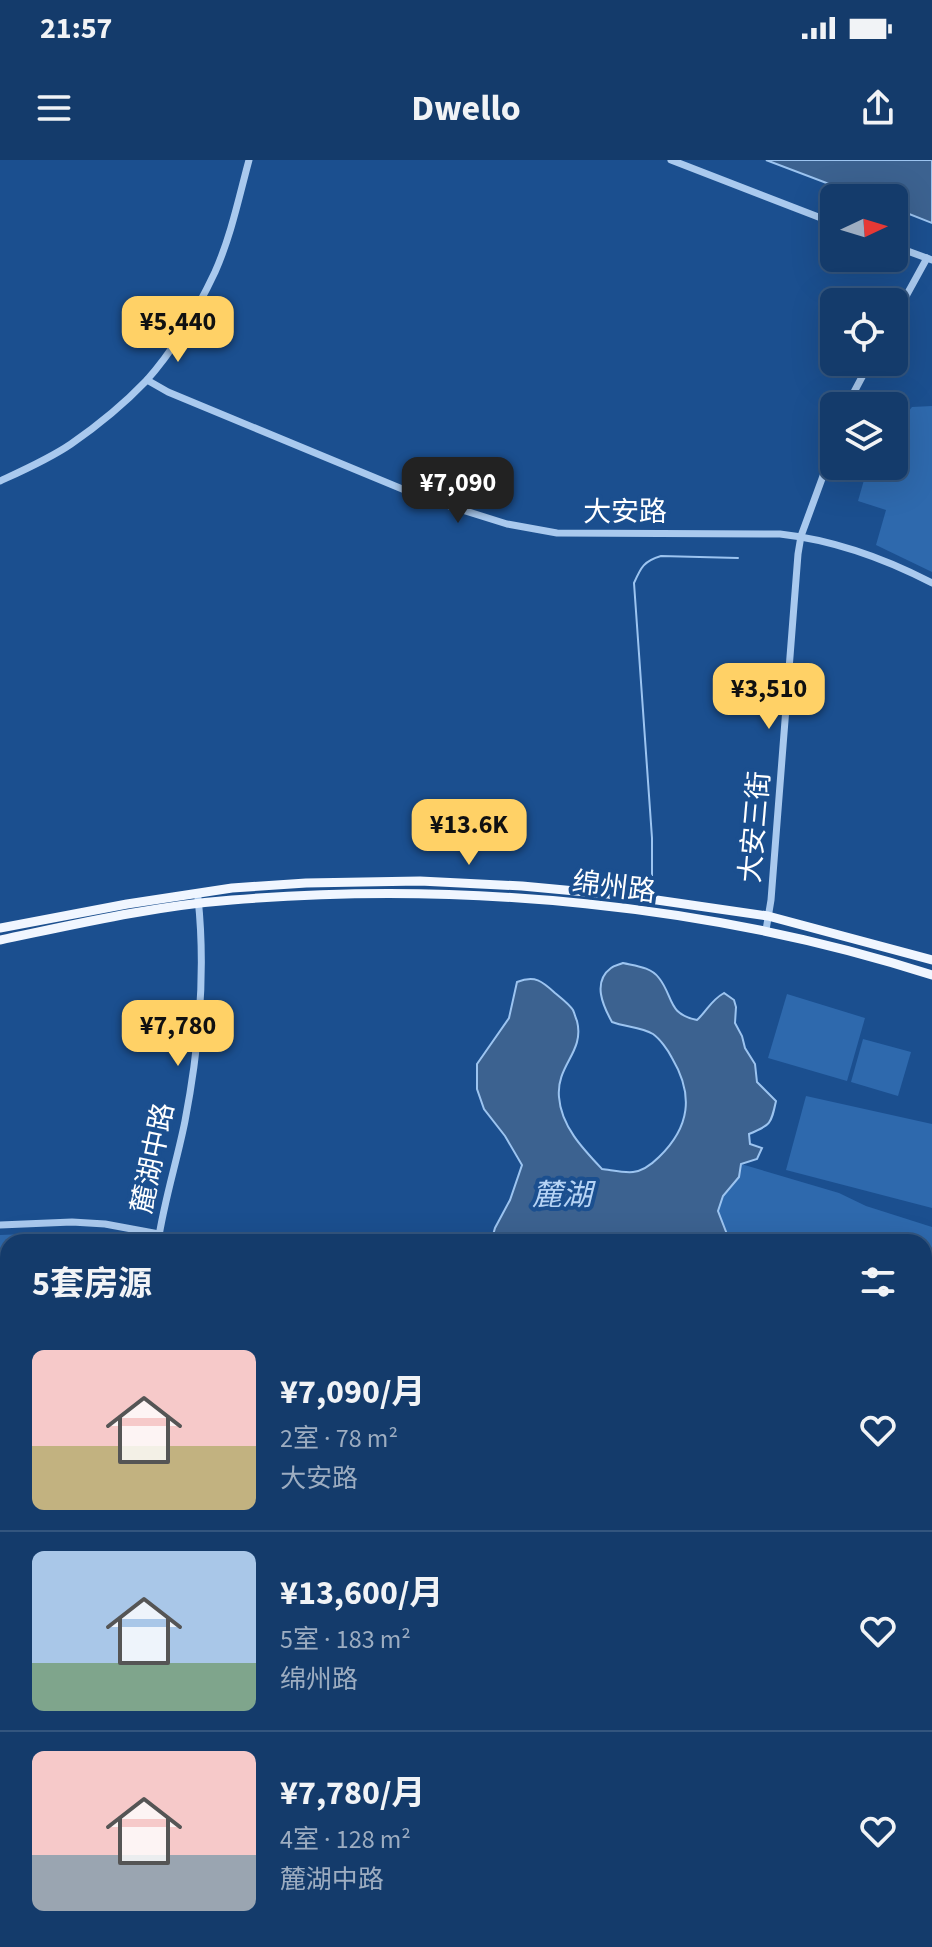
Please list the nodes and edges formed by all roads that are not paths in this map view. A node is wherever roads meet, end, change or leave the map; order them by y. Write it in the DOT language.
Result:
graph roads {
  1 [pos="249,160"];
  2 [pos="671,160"];
  3 [pos="820,218"];
  4 [pos="908,251"];
  5 [pos="930,259"];
  6 [pos="908,295"];
  7 [pos="147,380"];
  8 [pos="822,480"];
  9 [pos="0,481"];
  10 [pos="801,536"];
  11 [pos="932,583"];
  12 [pos="198,892"];
  13 [pos="199,904"];
  14 [pos="768,916"];
  15 [pos="0,928"];
  16 [pos="766,930"];
  17 [pos="0,940"];
  18 [pos="932,960"];
  19 [pos="932,975"];
  20 [pos="0,1225"];
  21 [pos="143,1234"];
  22 [pos="159,1234"];
  1 -- 7 [label="street"];
  2 -- 3 [label="street"];
  4 -- 5 [label="street"];
  5 -- 6 [label="street"];
  7 -- 9 [label="street"];
  7 -- 10 [label="street, 大安路"];
  8 -- 10 [label="street, 大安三街"];
  10 -- 11 [label="street, 大安路"];
  10 -- 14 [label="street, 大安三街"];
  12 -- 13 [label="street, 麓湖中路"];
  12 -- 14 [label="main road, 绵州路"];
  12 -- 15 [label="main road, 绵州路"];
  13 -- 16 [label="main road, 绵州路"];
  13 -- 17 [label="main road, 绵州路"];
  13 -- 22 [label="street, 麓湖中路"];
  14 -- 16 [label="street, 大安三街"];
  14 -- 18 [label="main road, 绵州路"];
  16 -- 19 [label="main road, 绵州路"];
  20 -- 21 [label="street"];
}
